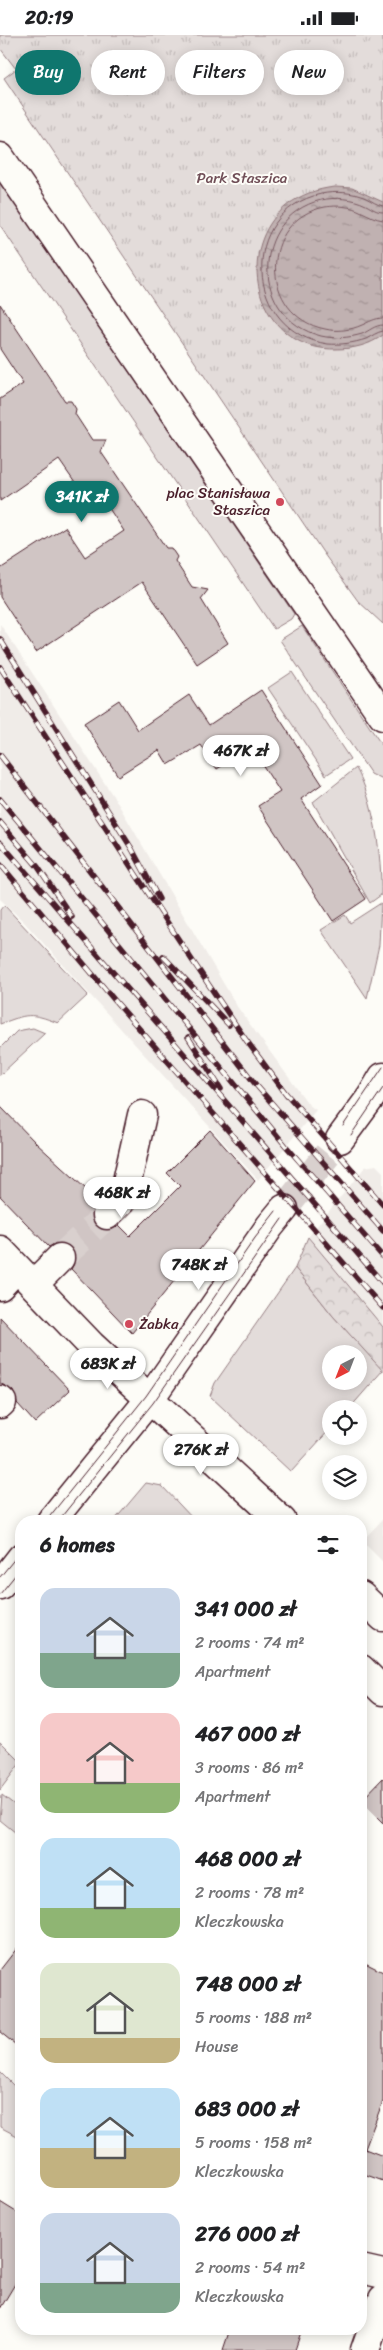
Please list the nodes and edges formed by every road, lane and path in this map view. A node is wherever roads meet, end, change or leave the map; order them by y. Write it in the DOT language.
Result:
graph roads {
  1 [pos="0,157"];
  2 [pos="383,716"];
  3 [pos="383,1077"];
  4 [pos="142,1115"];
  5 [pos="340,1139"];
  6 [pos="284,1209"];
  7 [pos="107,1215"];
  8 [pos="60,1258"];
  9 [pos="13,1272"];
  10 [pos="149,1400"];
  11 [pos="56,1515"];
  12 [pos="275,1515"];
  13 [pos="15,1566"];
  14 [pos="0,1585"];
  15 [pos="367,1602"];
  16 [pos="383,1617"];
  17 [pos="367,1675"];
  18 [pos="383,1691"];
  19 [pos="367,2270"];
  20 [pos="383,2274"];
  21 [pos="383,2299"];
  22 [pos="365,2350"];
  1 -- 2 [label="street"];
  3 -- 5 [label="street"];
  4 -- 7 [label="street"];
  6 -- 10 [label="street"];
  8 -- 9 [label="street"];
  9 -- 10 [label="street"];
  10 -- 11 [label="street"];
  10 -- 12 [label="street"];
  13 -- 14 [label="street"];
  15 -- 16 [label="street"];
  17 -- 18 [label="street"];
  19 -- 20 [label="street"];
  21 -- 22 [label="street"];
}
